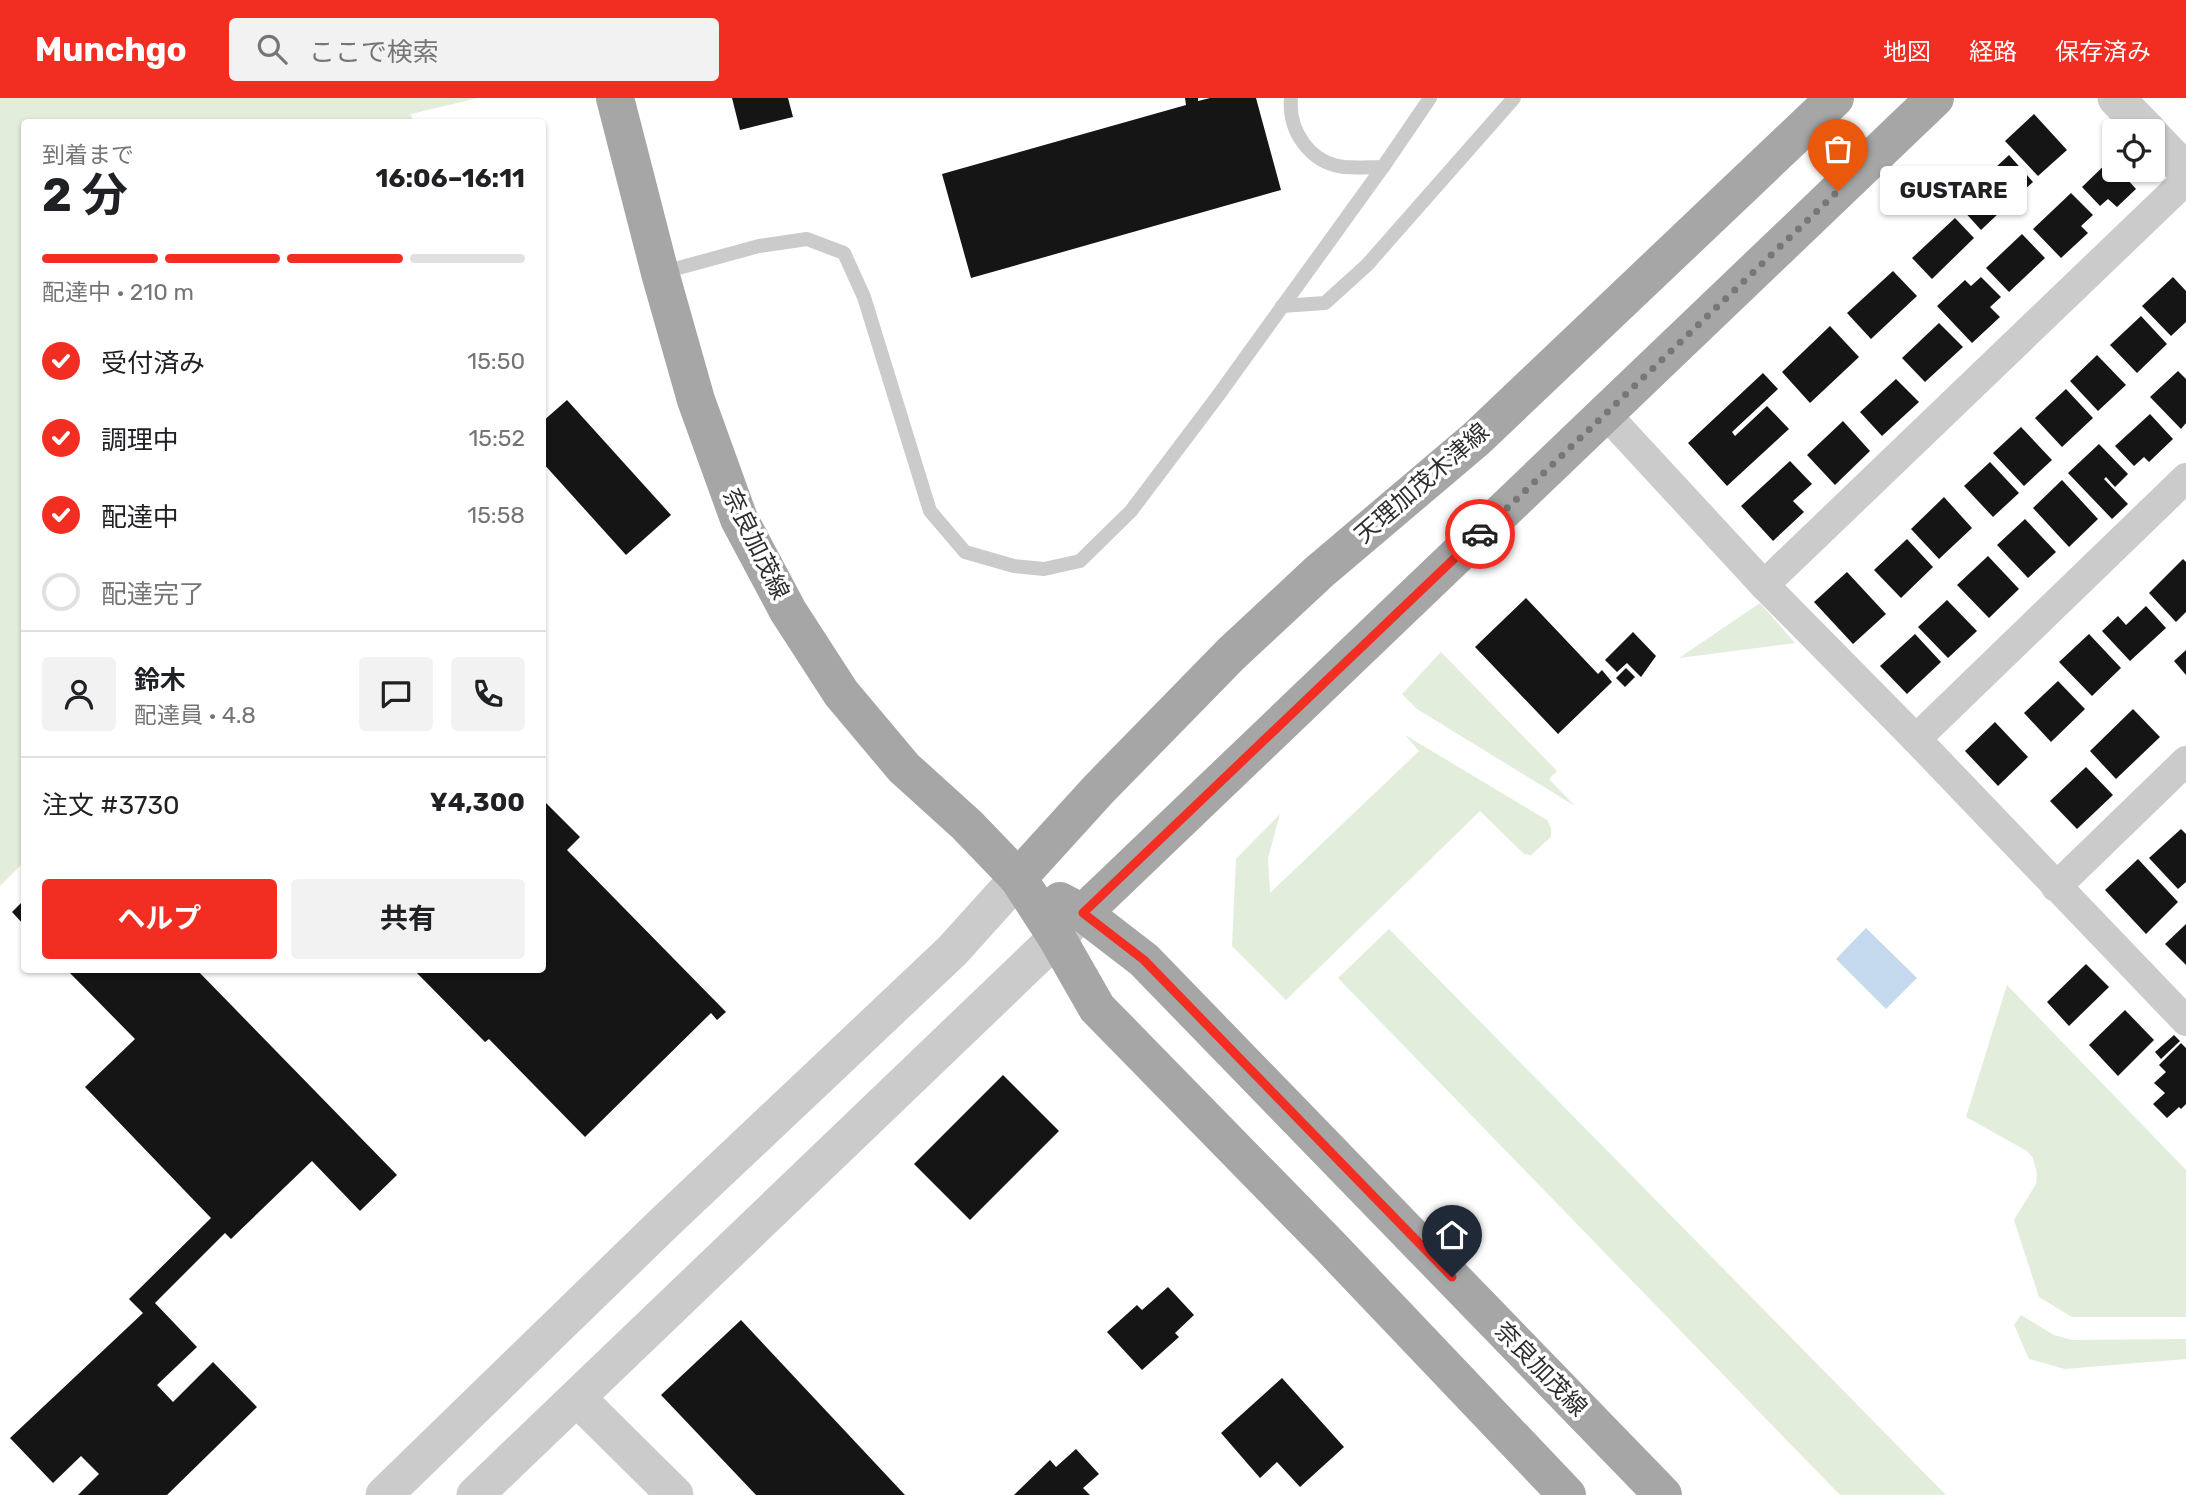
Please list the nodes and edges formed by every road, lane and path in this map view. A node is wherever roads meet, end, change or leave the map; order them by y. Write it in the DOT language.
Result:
graph roads {
  1 [pos="615,98"];
  2 [pos="1291,98"];
  3 [pos="1514,98"];
  4 [pos="1835,98"];
  5 [pos="1935,98"];
  6 [pos="2116,98"];
  7 [pos="1426,100"];
  8 [pos="2136,119"];
  9 [pos="2165,149"];
  10 [pos="1383,167"];
  11 [pos="2186,171"];
  12 [pos="2186,180"];
  13 [pos="660,273"];
  14 [pos="1282,306"];
  15 [pos="1605,414"];
  16 [pos="2186,478"];
  17 [pos="1764,585"];
  18 [pos="1916,740"];
  19 [pos="2186,761"];
  20 [pos="1017,878"];
  21 [pos="2056,887"];
  22 [pos="1070,925"];
  23 [pos="2186,1021"];
  24 [pos="576,1398"];
  25 [pos="384,1495"];
  26 [pos="475,1495"];
  27 [pos="675,1495"];
  28 [pos="1567,1495"];
  29 [pos="1664,1495"];
  1 -- 13 [label="main road, 奈良加茂線"];
  2 -- 10 [label="lane"];
  3 -- 14 [label="lane"];
  4 -- 20 [label="main road, 天理加茂木津線"];
  5 -- 15 [label="main road"];
  6 -- 8 [label="street"];
  7 -- 10 [label="lane"];
  9 -- 11 [label="street"];
  10 -- 14 [label="lane"];
  12 -- 17 [label="street"];
  13 -- 14 [label="lane"];
  13 -- 20 [label="main road, 奈良加茂線"];
  15 -- 17 [label="street"];
  15 -- 22 [label="main road"];
  16 -- 18 [label="street"];
  17 -- 18 [label="street"];
  18 -- 21 [label="street"];
  19 -- 21 [label="street"];
  20 -- 22 [label="main road, 奈良加茂線"];
  20 -- 25 [label="street"];
  21 -- 23 [label="street"];
  22 -- 24 [label="street"];
  22 -- 28 [label="main road"];
  22 -- 29 [label="main road, 奈良加茂線"];
  24 -- 26 [label="street"];
  24 -- 27 [label="street"];
}
